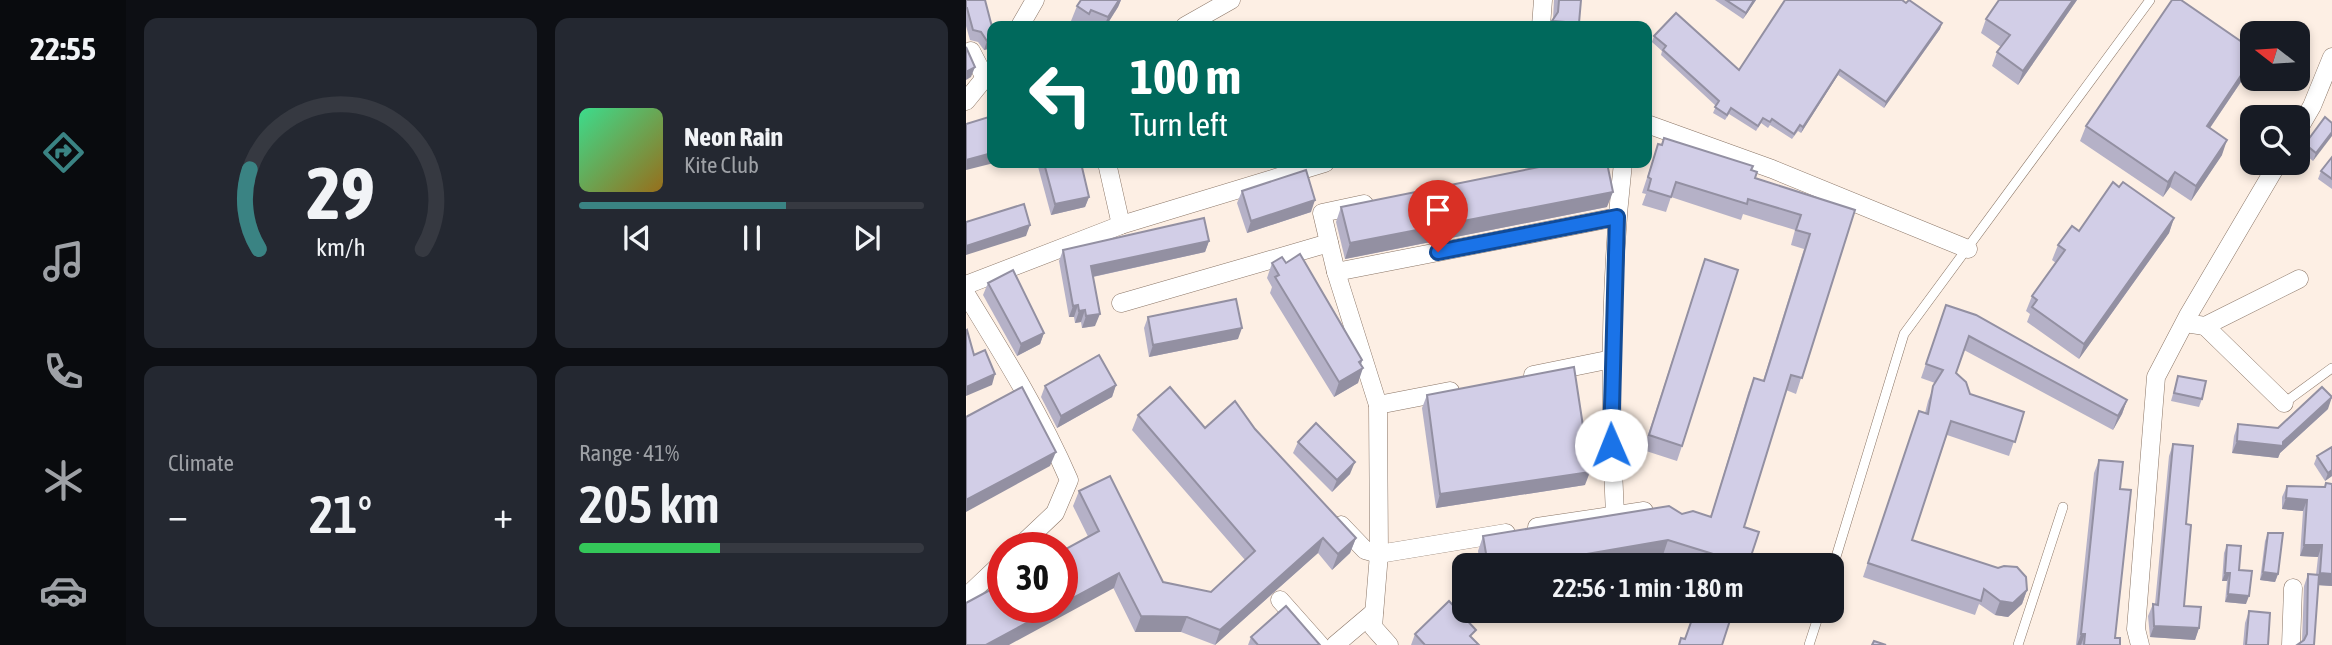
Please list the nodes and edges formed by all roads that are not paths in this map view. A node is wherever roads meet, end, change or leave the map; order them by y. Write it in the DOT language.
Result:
graph roads {
  1 [pos="1035,0"];
  2 [pos="1231,0"];
  3 [pos="1543,0"];
  4 [pos="2150,0"];
  5 [pos="1023,21"];
  6 [pos="1194,21"];
  7 [pos="1541,21"];
  8 [pos="971,51"];
  9 [pos="2331,61"];
  10 [pos="987,71"];
  11 [pos="987,75"];
  12 [pos="966,101"];
  13 [pos="2310,105"];
  14 [pos="1652,126"];
  15 [pos="1108,168"];
  16 [pos="1305,168"];
  17 [pos="1622,168"];
  18 [pos="2271,175"];
  19 [pos="1376,202"];
  20 [pos="1617,217"];
  21 [pos="1121,225"];
  22 [pos="1329,243"];
  23 [pos="1968,249"];
  24 [pos="1336,272"];
  25 [pos="2299,279"];
  26 [pos="966,285"];
  27 [pos="966,294"];
  28 [pos="1121,303"];
  29 [pos="2185,323"];
  30 [pos="2205,326"];
  31 [pos="1612,359"];
  32 [pos="2332,368"];
  33 [pos="1521,377"];
  34 [pos="1469,387"];
  35 [pos="2284,403"];
  36 [pos="1378,405"];
  37 [pos="2063,507"];
  38 [pos="1667,509"];
  39 [pos="1329,512"];
  40 [pos="1615,514"];
  41 [pos="1035,532"];
  42 [pos="1837,553"];
  43 [pos="1379,554"];
  44 [pos="987,577"];
  45 [pos="2292,588"];
  46 [pos="966,597"];
  47 [pos="1280,600"];
  48 [pos="1374,612"];
  49 [pos="1816,623"];
  50 [pos="1320,645"];
  51 [pos="1335,645"];
  52 [pos="1389,645"];
  53 [pos="1810,645"];
  54 [pos="2018,645"];
  55 [pos="2140,645"];
  56 [pos="2291,645"];
  1 -- 5 [label="street"];
  2 -- 6 [label="street"];
  3 -- 7 [label="street"];
  4 -- 23 [label="lane"];
  8 -- 10 [label="street"];
  9 -- 13 [label="street"];
  11 -- 12 [label="street"];
  14 -- 23 [label="street"];
  15 -- 21 [label="street"];
  16 -- 21 [label="street"];
  17 -- 20 [label="street"];
  18 -- 29 [label="street"];
  19 -- 22 [label="street"];
  20 -- 24 [label="street"];
  20 -- 31 [label="street"];
  21 -- 26 [label="street"];
  22 -- 24 [label="street"];
  22 -- 28 [label="street"];
  23 -- 42 [label="lane"];
  24 -- 36 [label="street"];
  25 -- 30 [label="street"];
  27 -- 41 [label="street"];
  29 -- 30 [label="street"];
  29 -- 55 [label="street"];
  30 -- 35 [label="street"];
  31 -- 33 [label="street"];
  31 -- 40 [label="street"];
  32 -- 35 [label="lane"];
  34 -- 36 [label="street"];
  36 -- 43 [label="street"];
  37 -- 54 [label="lane"];
  38 -- 40 [label="street"];
  39 -- 43 [label="street"];
  40 -- 43 [label="street"];
  43 -- 48 [label="street"];
  44 -- 46 [label="street"];
  45 -- 56 [label="street"];
  47 -- 50 [label="street"];
  48 -- 51 [label="street"];
  48 -- 52 [label="street"];
  49 -- 53 [label="lane"];
}
